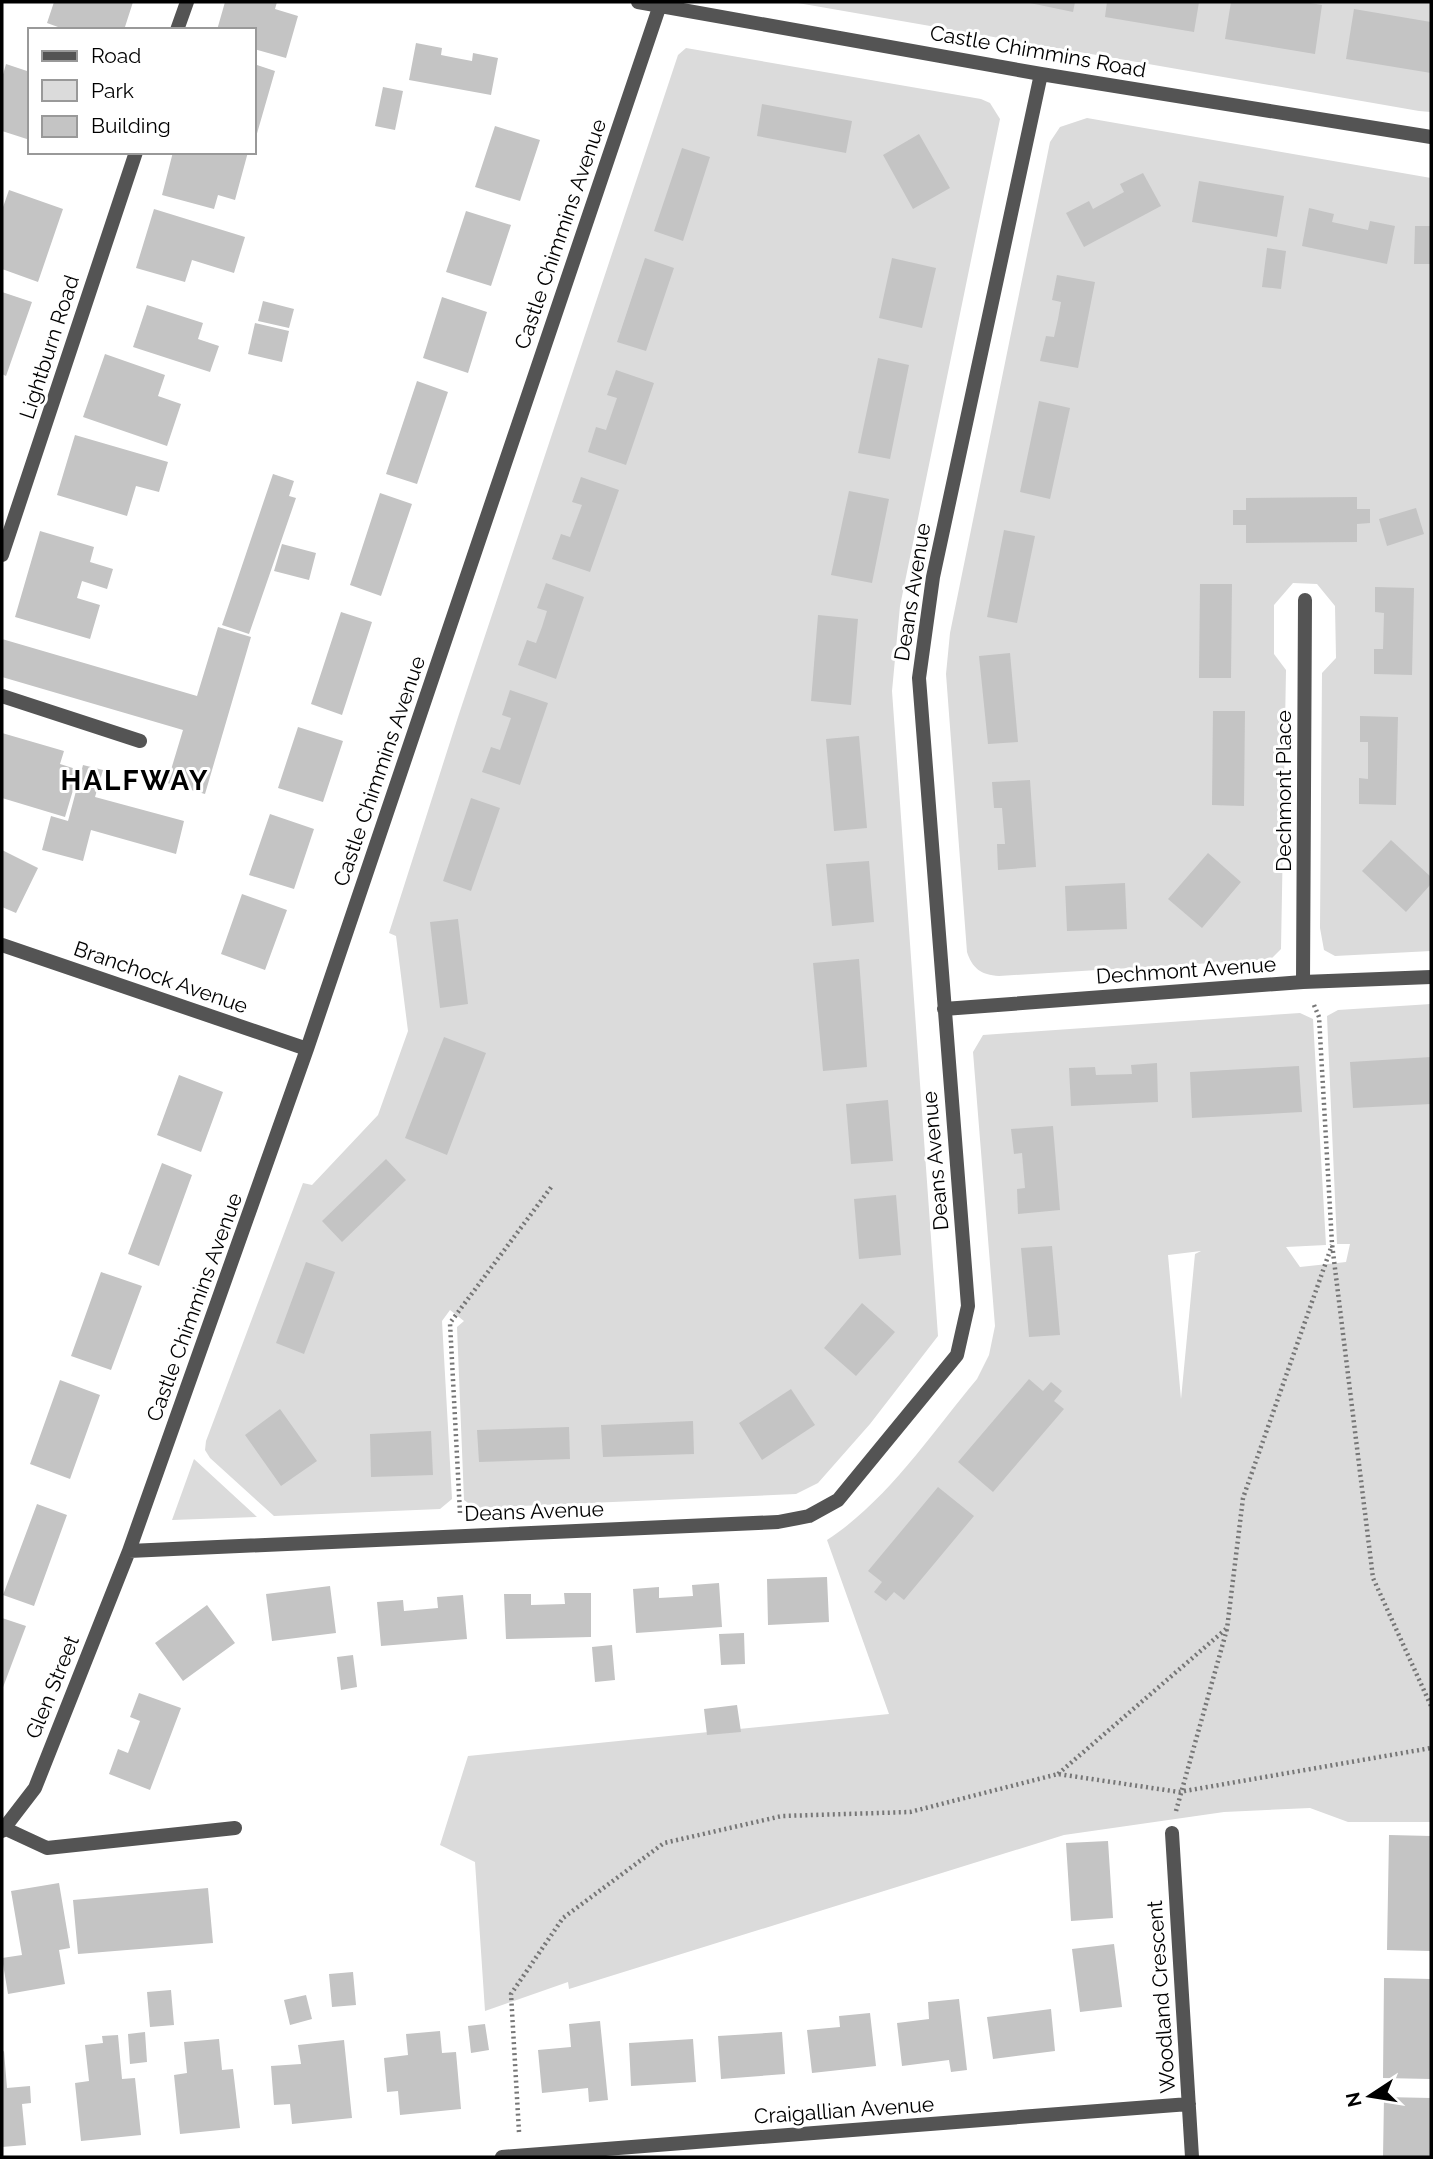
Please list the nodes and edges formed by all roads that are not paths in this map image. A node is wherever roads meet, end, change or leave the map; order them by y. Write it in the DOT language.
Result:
graph roads {
  1 [pos="187,2"];
  2 [pos="638,2"];
  3 [pos="660,3"];
  4 [pos="178,28"];
  5 [pos="1041,74"];
  6 [pos="1431,137"];
  7 [pos="135,154"];
  8 [pos="2,555"];
  9 [pos="1305,600"];
  10 [pos="2,696"];
  11 [pos="140,741"];
  12 [pos="2,945"];
  13 [pos="1431,977"];
  14 [pos="1303,982"];
  15 [pos="944,1009"];
  16 [pos="307,1049"];
  17 [pos="129,1551"];
  18 [pos="235,1828"];
  19 [pos="4,1830"];
  20 [pos="1172,1833"];
  21 [pos="1189,2104"];
  22 [pos="520,2156"];
  23 [pos="502,2157"];
  24 [pos="1192,2157"];
  1 -- 4 [label="street"];
  2 -- 3 [label="street, Castle Chimmins Road"];
  3 -- 5 [label="street, Castle Chimmins Road"];
  3 -- 16 [label="street, Castle Chimmins Avenue"];
  5 -- 6 [label="street, Castle Chimmins Road"];
  5 -- 15 [label="street, Deans Avenue"];
  7 -- 8 [label="street, Lightburn Road"];
  9 -- 14 [label="street, Dechmont Place"];
  10 -- 11 [label="street"];
  12 -- 16 [label="street, Branchock Avenue"];
  13 -- 14 [label="street, Dechmont Avenue"];
  14 -- 15 [label="street, Dechmont Avenue"];
  15 -- 17 [label="street, Deans Avenue"];
  16 -- 17 [label="street, Castle Chimmins Avenue"];
  17 -- 19 [label="street, Glen Street"];
  18 -- 19 [label="street"];
  20 -- 21 [label="street, Woodland Crescent"];
  21 -- 22 [label="street, Craigallian Avenue"];
  21 -- 24 [label="street, Woodland Crescent"];
  22 -- 23 [label="street, Craigallian Avenue"];
}
